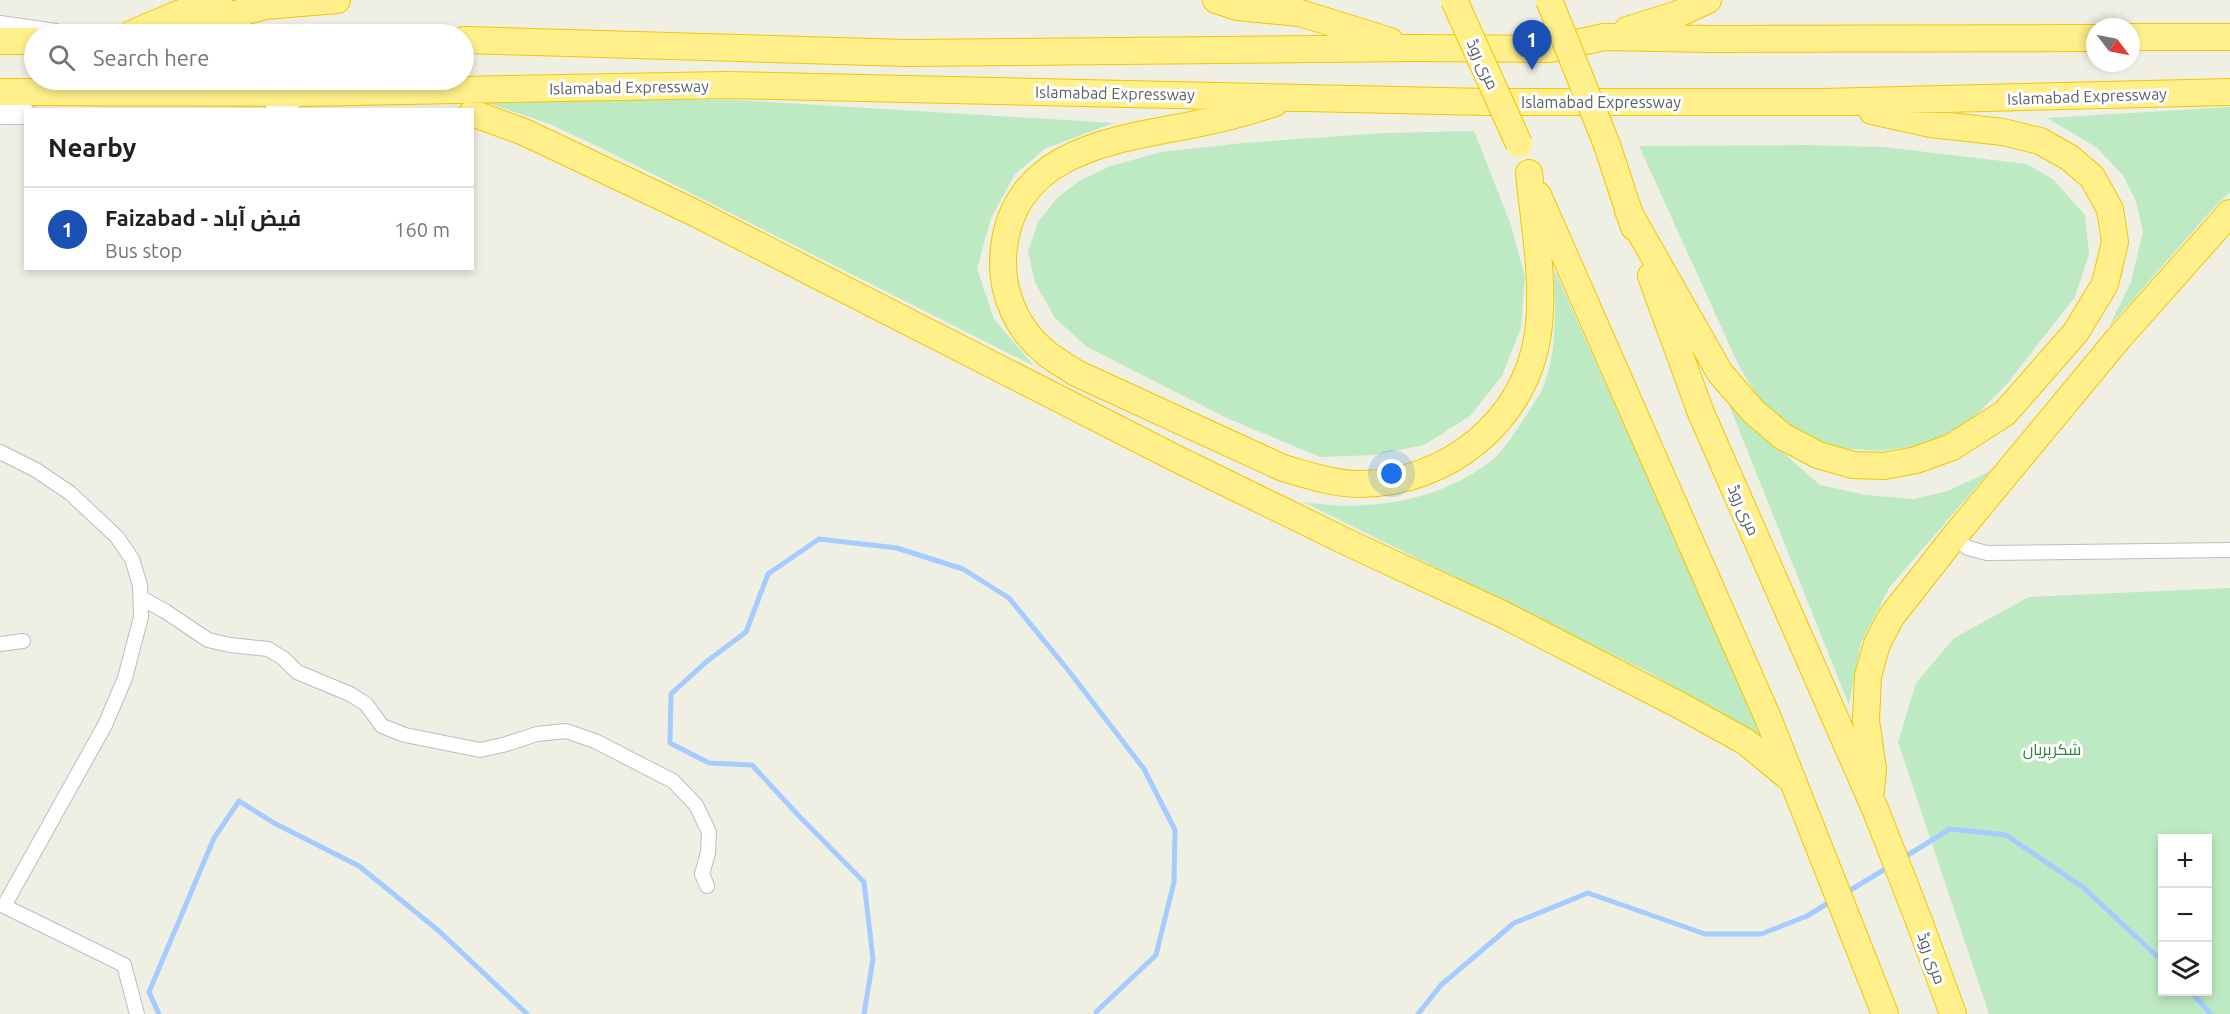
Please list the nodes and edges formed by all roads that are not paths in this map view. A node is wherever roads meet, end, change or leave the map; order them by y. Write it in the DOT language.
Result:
graph roads {
  1 [pos="219,0"];
  2 [pos="337,0"];
  3 [pos="1216,0"];
  4 [pos="1454,0"];
  5 [pos="1550,0"];
  6 [pos="1708,0"];
  7 [pos="154,24"];
  8 [pos="199,24"];
  9 [pos="0,26"];
  10 [pos="24,29"];
  11 [pos="1604,37"];
  12 [pos="2140,37"];
  13 [pos="2230,37"];
  14 [pos="2086,38"];
  15 [pos="474,40"];
  16 [pos="0,41"];
  17 [pos="24,41"];
  18 [pos="1413,48"];
  19 [pos="474,89"];
  20 [pos="444,90"];
  21 [pos="388,91"];
  22 [pos="0,92"];
  23 [pos="2230,92"];
  24 [pos="302,93"];
  25 [pos="1295,97"];
  26 [pos="1823,102"];
  27 [pos="278,108"];
  28 [pos="452,108"];
  29 [pos="474,113"];
  30 [pos="0,114"];
  31 [pos="24,114"];
  32 [pos="1529,173"];
  33 [pos="1628,211"];
  34 [pos="2230,213"];
  35 [pos="0,452"];
  36 [pos="1954,537"];
  37 [pos="2230,550"];
  38 [pos="141,598"];
  39 [pos="23,641"];
  40 [pos="0,644"];
  41 [pos="1793,781"];
  42 [pos="1873,806"];
  43 [pos="707,886"];
  44 [pos="2,905"];
  45 [pos="137,1014"];
  46 [pos="1885,1014"];
  47 [pos="1953,1014"];
  1 -- 7 [label="highway"];
  2 -- 8 [label="highway"];
  3 -- 18 [label="highway"];
  4 -- 32 [label="highway, مری روڈ, bridge"];
  5 -- 33 [label="highway, مری روڈ, bridge"];
  6 -- 11 [label="highway"];
  9 -- 10 [label="street"];
  11 -- 14 [label="highway"];
  11 -- 18 [label="highway"];
  12 -- 13 [label="highway"];
  15 -- 18 [label="highway"];
  16 -- 17 [label="highway"];
  19 -- 25 [label="highway, Islamabad Expressway"];
  20 -- 21 [label="highway, Islamabad Expressway"];
  21 -- 24 [label="highway, Islamabad Expressway"];
  21 -- 28 [label="highway"];
  22 -- 24 [label="highway, Islamabad Expressway"];
  23 -- 26 [label="highway, Islamabad Expressway"];
  24 -- 27 [label="street"];
  25 -- 26 [label="highway, Islamabad Expressway"];
  25 -- 32 [label="highway"];
  26 -- 33 [label="highway"];
  29 -- 41 [label="highway"];
  30 -- 31 [label="street"];
  32 -- 41 [label="highway, مری روڈ"];
  33 -- 42 [label="highway, مری روڈ"];
  34 -- 36 [label="highway"];
  35 -- 38 [label="street"];
  36 -- 37 [label="street"];
  36 -- 42 [label="highway"];
  38 -- 43 [label="street"];
  38 -- 44 [label="street"];
  39 -- 40 [label="street"];
  41 -- 46 [label="highway, مری روڈ"];
  42 -- 47 [label="highway, مری روڈ"];
  44 -- 45 [label="street"];
}
